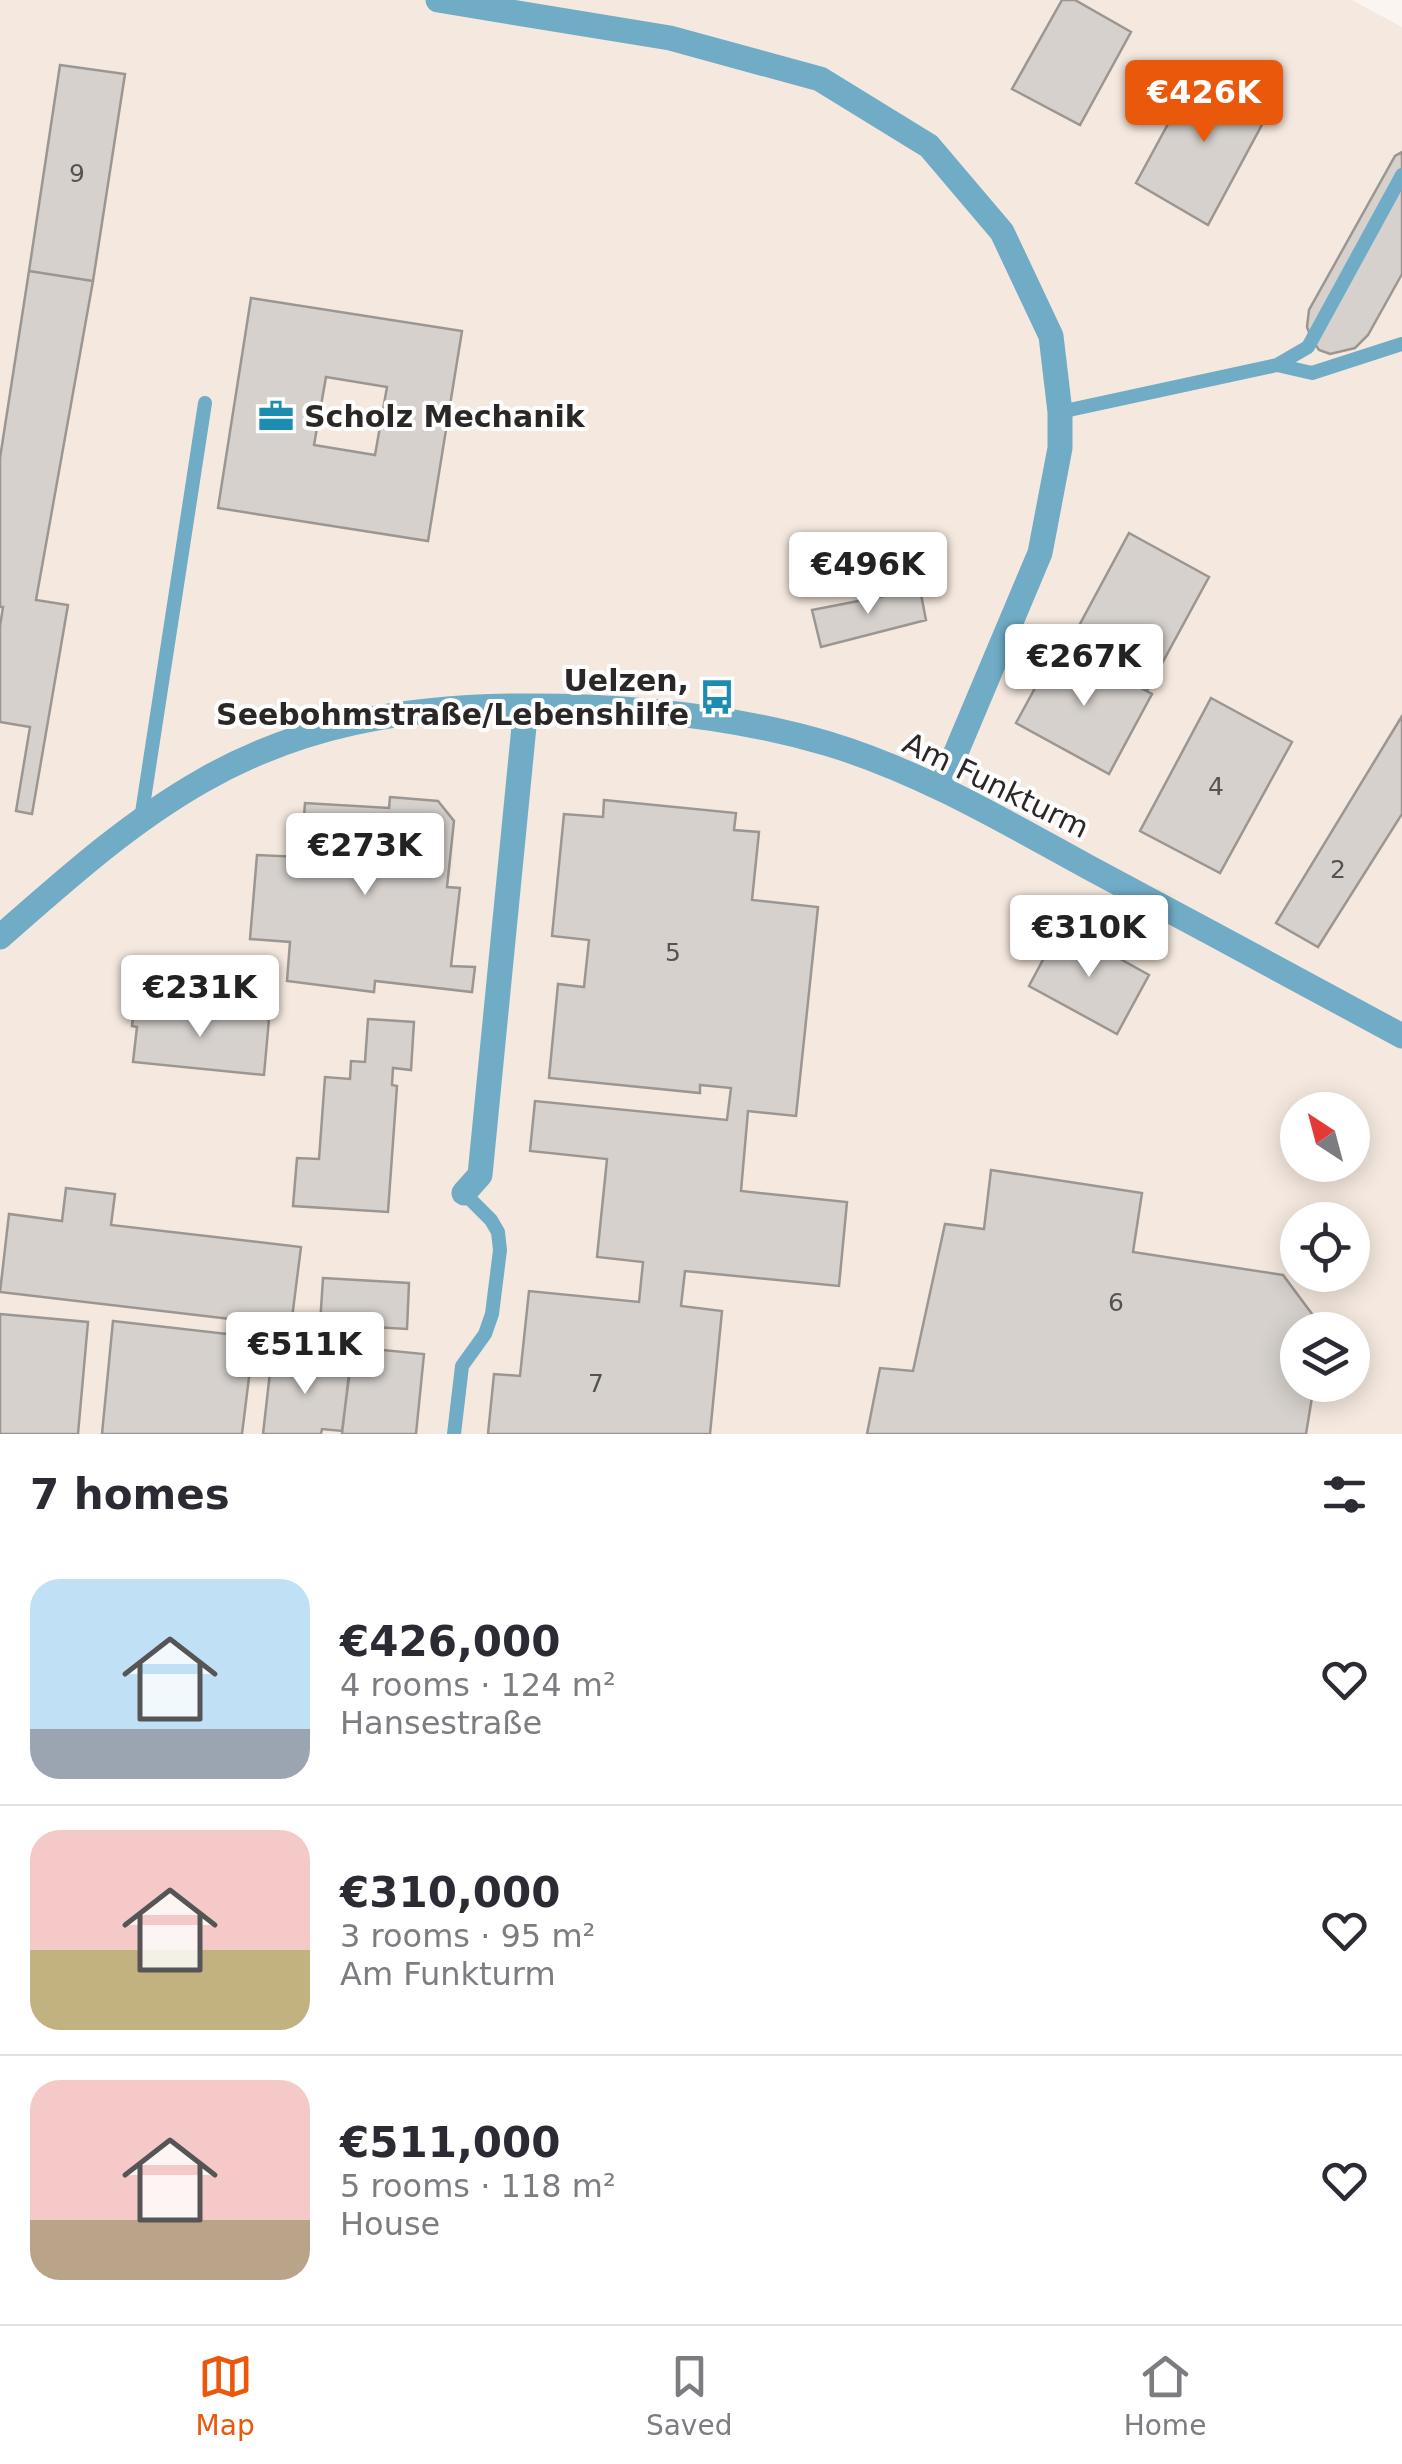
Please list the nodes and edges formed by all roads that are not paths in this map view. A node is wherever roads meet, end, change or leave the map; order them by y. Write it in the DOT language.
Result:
graph roads {
  1 [pos="438,0"];
  2 [pos="1402,175"];
  3 [pos="1402,344"];
  4 [pos="1277,366"];
  5 [pos="205,402"];
  6 [pos="1060,412"];
  7 [pos="526,706"];
  8 [pos="941,788"];
  9 [pos="141,820"];
  10 [pos="0,937"];
  11 [pos="1402,1036"];
  12 [pos="464,1193"];
  13 [pos="454,1434"];
  1 -- 6 [label="street"];
  2 -- 4 [label="lane"];
  3 -- 4 [label="lane"];
  4 -- 6 [label="lane"];
  5 -- 9 [label="lane"];
  6 -- 8 [label="street"];
  7 -- 8 [label="street, Am Funkturm"];
  7 -- 9 [label="street, Am Funkturm"];
  7 -- 12 [label="street"];
  8 -- 11 [label="street, Am Funkturm"];
  9 -- 10 [label="street, Am Funkturm"];
  12 -- 13 [label="lane"];
}
